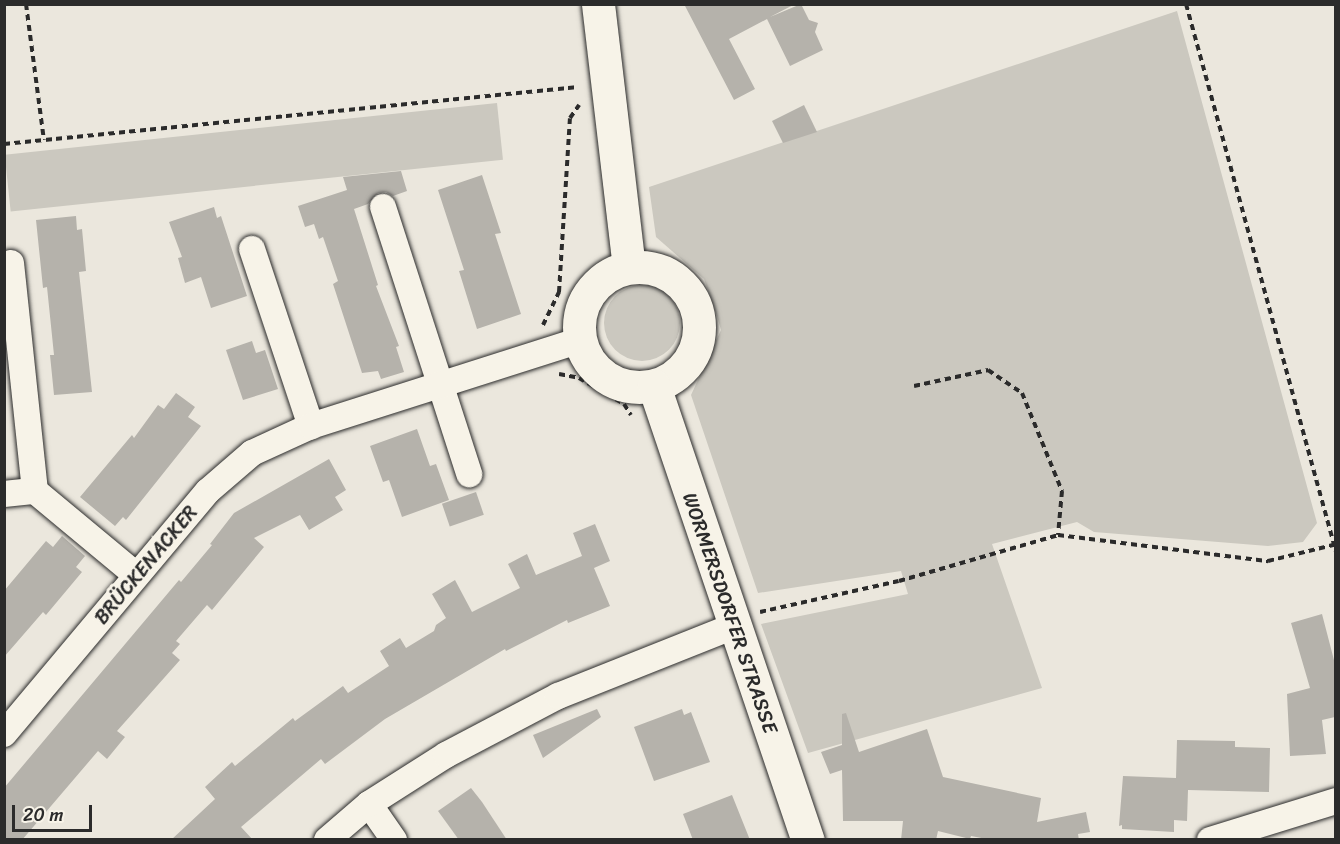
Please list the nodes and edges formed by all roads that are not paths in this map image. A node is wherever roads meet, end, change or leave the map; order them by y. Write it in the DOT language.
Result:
graph roads {
  1 [pos="598,4"];
  2 [pos="383,207"];
  3 [pos="252,249"];
  4 [pos="11,263"];
  5 [pos="629,267"];
  6 [pos="580,340"];
  7 [pos="439,385"];
  8 [pos="654,386"];
  9 [pos="311,426"];
  10 [pos="469,474"];
  11 [pos="35,491"];
  12 [pos="4,494"];
  13 [pos="136,575"];
  14 [pos="734,626"];
  15 [pos="4,734"];
  16 [pos="1335,801"];
  17 [pos="369,804"];
  18 [pos="327,840"];
  19 [pos="394,840"];
  20 [pos="808,840"];
  21 [pos="1210,840"];
  1 -- 5 [label="main road"];
  2 -- 7 [label="street"];
  3 -- 9 [label="street"];
  4 -- 11 [label="street"];
  5 -- 6 [label="main road"];
  5 -- 8 [label="main road"];
  6 -- 7 [label="street, BRÜCKENACKER"];
  6 -- 8 [label="main road"];
  7 -- 9 [label="street, BRÜCKENACKER"];
  7 -- 10 [label="street"];
  8 -- 14 [label="main road, WORMERSDORFER STRASSE"];
  9 -- 13 [label="street, BRÜCKENACKER"];
  11 -- 12 [label="street"];
  11 -- 13 [label="street"];
  13 -- 15 [label="street, BRÜCKENACKER"];
  14 -- 17 [label="street"];
  14 -- 20 [label="main road, WORMERSDORFER STRASSE"];
  16 -- 21 [label="street"];
  17 -- 18 [label="street"];
  17 -- 19 [label="street"];
}
